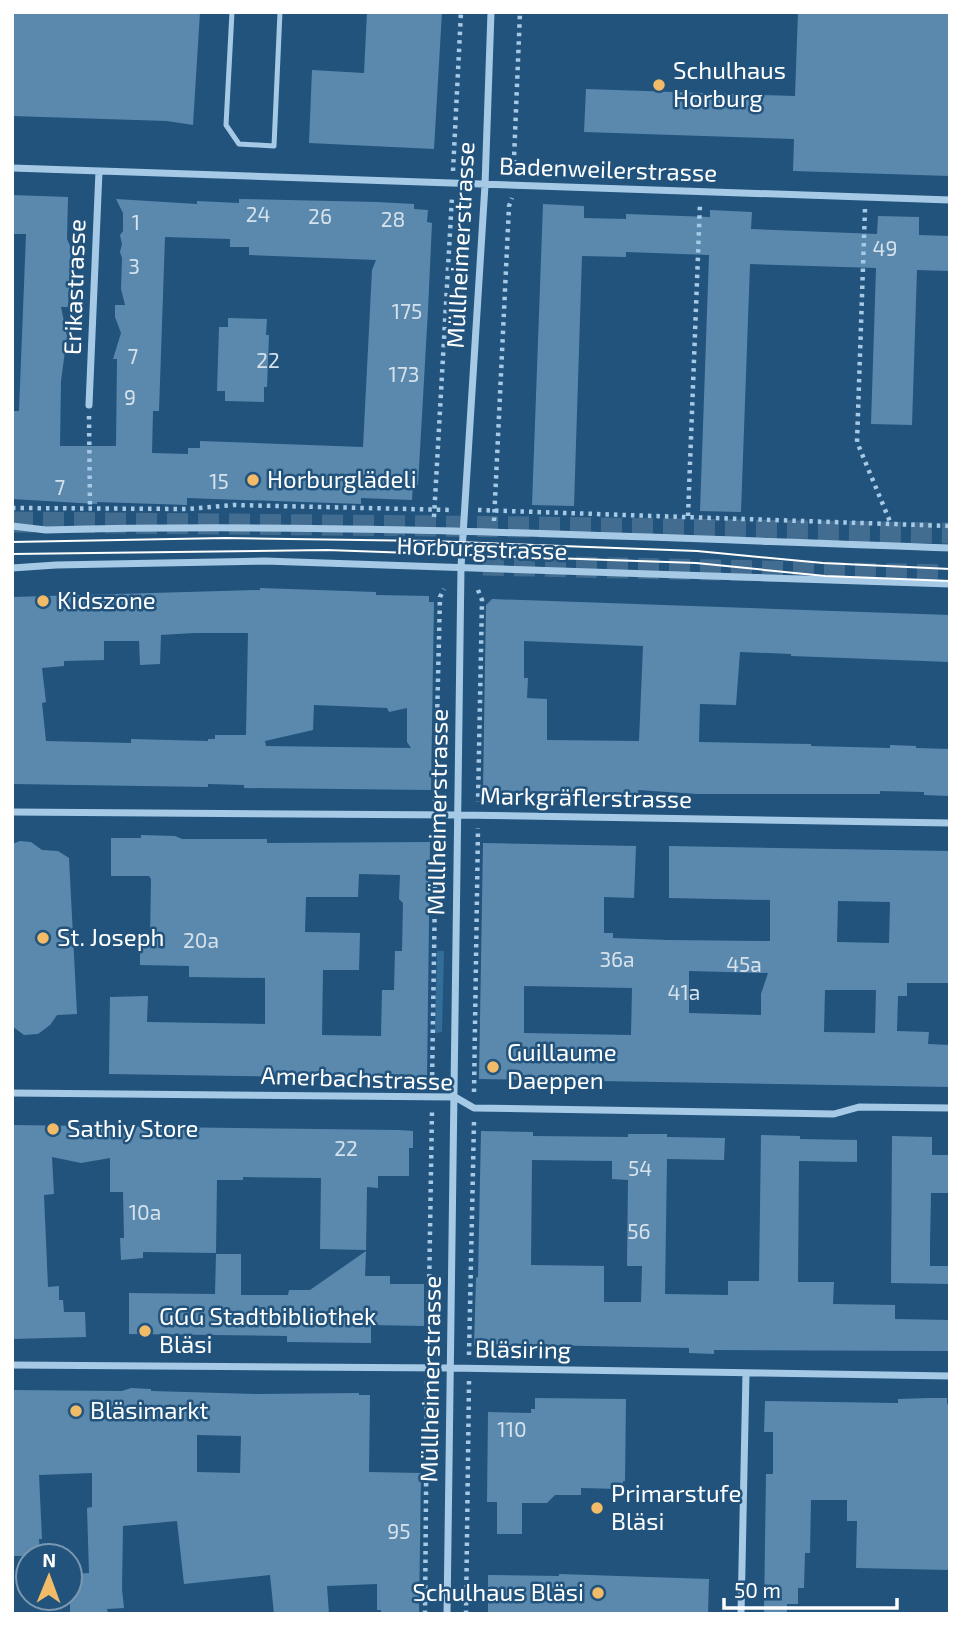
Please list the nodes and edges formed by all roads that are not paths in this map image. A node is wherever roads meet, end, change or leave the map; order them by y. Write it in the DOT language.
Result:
graph roads {
  1 [pos="232,12"];
  2 [pos="280,12"];
  3 [pos="491,12"];
  4 [pos="12,168"];
  5 [pos="99,171"];
  6 [pos="485,185"];
  7 [pos="950,200"];
  8 [pos="89,405"];
  9 [pos="12,526"];
  10 [pos="463,532"];
  11 [pos="950,548"];
  12 [pos="12,568"];
  13 [pos="461,568"];
  14 [pos="950,584"];
  15 [pos="12,812"];
  16 [pos="457,815"];
  17 [pos="950,823"];
  18 [pos="12,1093"];
  19 [pos="456,1097"];
  20 [pos="950,1108"];
  21 [pos="12,1365"];
  22 [pos="449,1368"];
  23 [pos="746,1373"];
  24 [pos="950,1376"];
  25 [pos="447,1614"];
  26 [pos="741,1614"];
  1 -- 2 [label="lane"];
  3 -- 6 [label="street, Müllheimerstrasse"];
  4 -- 5 [label="street, Badenweilerstrasse"];
  5 -- 6 [label="street, Badenweilerstrasse"];
  5 -- 8 [label="street, Erikastrasse"];
  6 -- 7 [label="street, Badenweilerstrasse"];
  6 -- 10 [label="street, Müllheimerstrasse"];
  9 -- 10 [label="street, Horburgstrasse"];
  10 -- 11 [label="street, Horburgstrasse"];
  10 -- 13 [label="street, Müllheimerstrasse"];
  12 -- 13 [label="street, Horburgstrasse"];
  13 -- 14 [label="street, Horburgstrasse"];
  13 -- 16 [label="street, Müllheimerstrasse"];
  15 -- 16 [label="street, Markgräflerstrasse"];
  16 -- 17 [label="street, Markgräflerstrasse"];
  16 -- 19 [label="street, Müllheimerstrasse"];
  18 -- 19 [label="street, Amerbachstrasse"];
  19 -- 20 [label="street, Amerbachstrasse"];
  19 -- 22 [label="street, Müllheimerstrasse"];
  21 -- 22 [label="street, Bläsiring"];
  22 -- 23 [label="street, Bläsiring"];
  22 -- 25 [label="street, Müllheimerstrasse"];
  23 -- 24 [label="street, Bläsiring"];
  23 -- 26 [label="street"];
}
